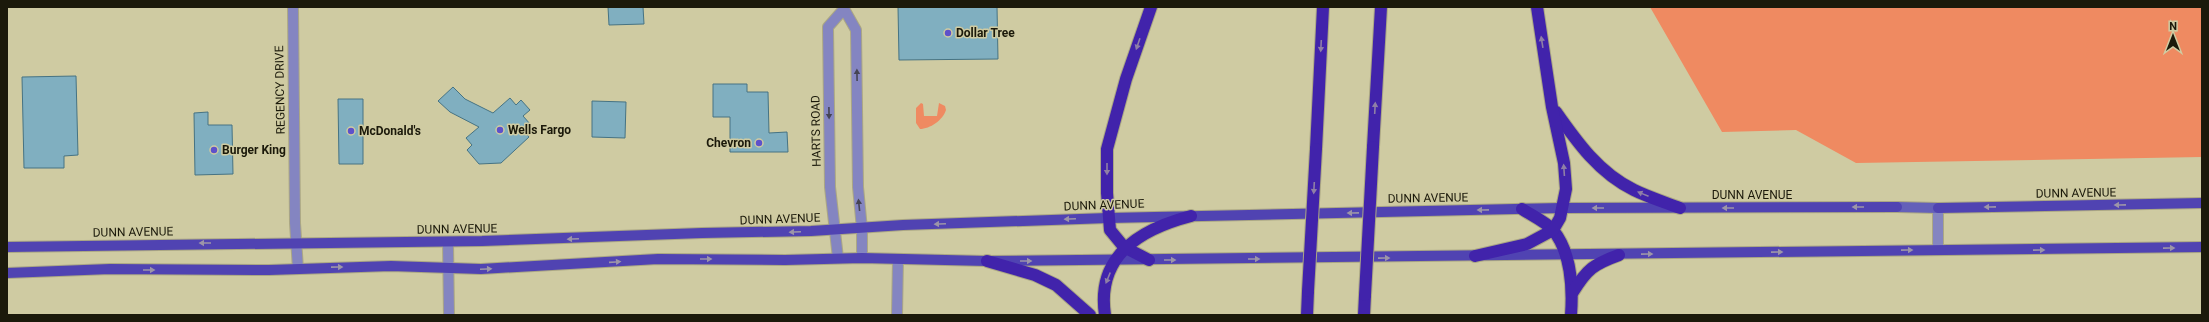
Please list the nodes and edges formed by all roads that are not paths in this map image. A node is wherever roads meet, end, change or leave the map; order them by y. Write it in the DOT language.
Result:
graph roads {
  1 [pos="293,7"];
  2 [pos="1151,7"];
  3 [pos="1323,7"];
  4 [pos="1381,7"];
  5 [pos="1537,7"];
  6 [pos="843,8"];
  7 [pos="1552,107"];
  8 [pos="2202,203"];
  9 [pos="1562,208"];
  10 [pos="1680,208"];
  11 [pos="1938,208"];
  12 [pos="1522,209"];
  13 [pos="1191,216"];
  14 [pos="1108,218"];
  15 [pos="834,229"];
  16 [pos="862,229"];
  17 [pos="1553,230"];
  18 [pos="448,242"];
  19 [pos="296,243"];
  20 [pos="7,247"];
  21 [pos="1124,247"];
  22 [pos="2202,247"];
  23 [pos="1938,250"];
  24 [pos="1619,254"];
  25 [pos="1566,255"];
  26 [pos="1475,256"];
  27 [pos="838,258"];
  28 [pos="862,258"];
  29 [pos="898,259"];
  30 [pos="1117,260"];
  31 [pos="1149,260"];
  32 [pos="987,261"];
  33 [pos="447,268"];
  34 [pos="298,269"];
  35 [pos="7,273"];
  36 [pos="1573,292"];
  37 [pos="449,315"];
  38 [pos="897,315"];
  39 [pos="1090,315"];
  40 [pos="1104,315"];
  41 [pos="1307,315"];
  42 [pos="1364,315"];
  43 [pos="1571,315"];
  1 -- 19 [label="street, REGENCY DRIVE"];
  2 -- 14 [label="highway, one-way"];
  3 -- 41 [label="highway, one-way, bridge"];
  42 -- 4 [label="highway, one-way, bridge"];
  7 -- 5 [label="highway, one-way"];
  6 -- 15 [label="street, HARTS ROAD, one-way"];
  16 -- 6 [label="street, HARTS ROAD, one-way"];
  9 -- 7 [label="highway, one-way"];
  10 -- 7 [label="highway, one-way"];
  8 -- 11 [label="main road, DUNN AVENUE, one-way"];
  10 -- 9 [label="main road, DUNN AVENUE, one-way"];
  9 -- 12 [label="main road, DUNN AVENUE"];
  9 -- 17 [label="highway"];
  11 -- 10 [label="main road, DUNN AVENUE, one-way"];
  11 -- 23 [label="street"];
  12 -- 13 [label="main road, DUNN AVENUE, one-way"];
  12 -- 17 [label="highway"];
  13 -- 14 [label="main road, DUNN AVENUE"];
  13 -- 21 [label="highway"];
  14 -- 16 [label="main road, DUNN AVENUE, one-way"];
  14 -- 21 [label="highway"];
  15 -- 16 [label="main road, DUNN AVENUE"];
  15 -- 18 [label="main road, DUNN AVENUE, one-way"];
  15 -- 27 [label="street, HARTS ROAD"];
  16 -- 28 [label="street, HARTS ROAD"];
  17 -- 25 [label="highway"];
  17 -- 26 [label="highway"];
  18 -- 19 [label="main road, DUNN AVENUE"];
  18 -- 33 [label="street"];
  19 -- 20 [label="main road, DUNN AVENUE, one-way"];
  19 -- 34 [label="street, REGENCY DRIVE"];
  21 -- 30 [label="highway"];
  21 -- 31 [label="highway"];
  23 -- 22 [label="main road, one-way"];
  24 -- 23 [label="main road, one-way"];
  24 -- 25 [label="main road"];
  24 -- 36 [label="highway"];
  25 -- 26 [label="main road"];
  25 -- 36 [label="highway"];
  31 -- 26 [label="main road, one-way"];
  27 -- 28 [label="main road"];
  33 -- 27 [label="main road, one-way"];
  28 -- 29 [label="main road"];
  29 -- 32 [label="main road"];
  29 -- 38 [label="street"];
  30 -- 31 [label="main road"];
  32 -- 30 [label="main road, one-way"];
  30 -- 40 [label="highway, one-way"];
  32 -- 39 [label="highway"];
  34 -- 33 [label="main road, one-way"];
  33 -- 37 [label="street"];
  35 -- 34 [label="main road, one-way"];
  36 -- 43 [label="highway"];
}
